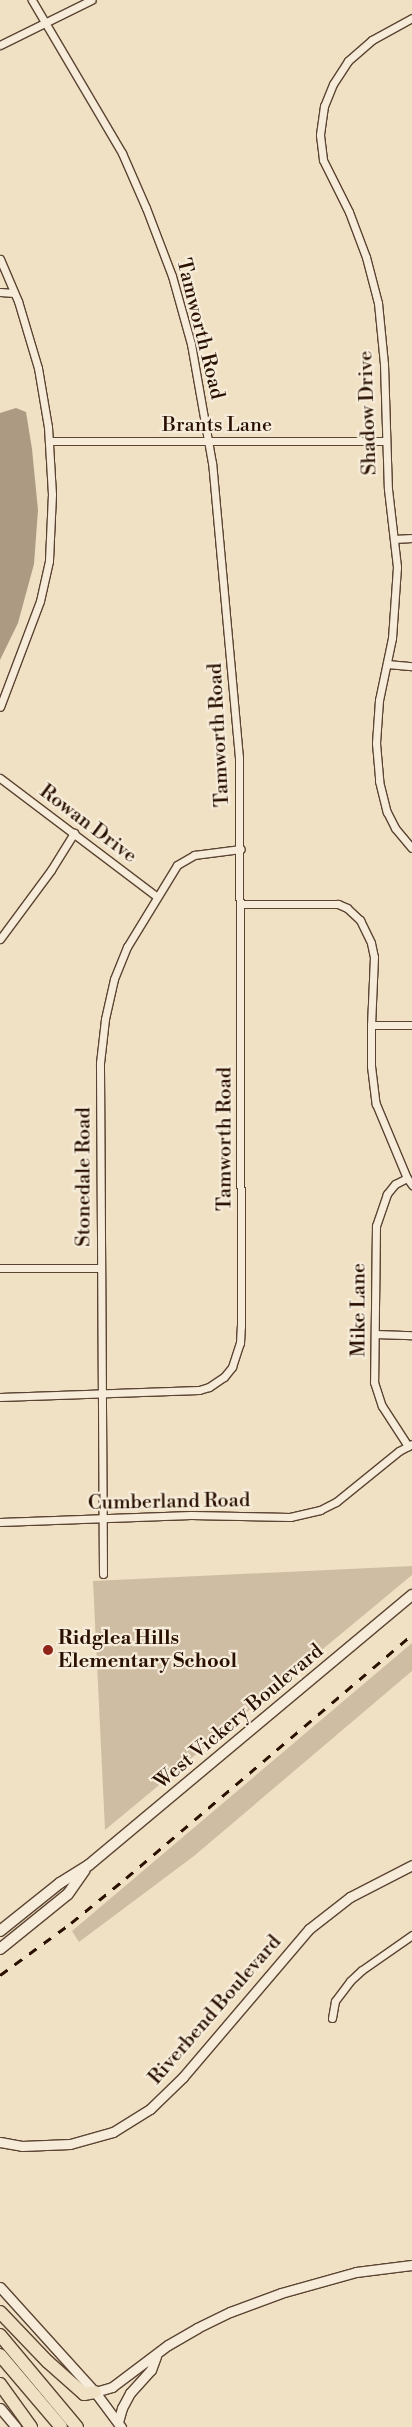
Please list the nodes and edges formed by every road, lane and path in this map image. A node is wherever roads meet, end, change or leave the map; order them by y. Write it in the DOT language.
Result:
graph roads {
  1 [pos="32,0"];
  2 [pos="91,0"];
  3 [pos="412,18"];
  4 [pos="47,23"];
  5 [pos="0,45"];
  6 [pos="0,259"];
  7 [pos="0,292"];
  8 [pos="14,293"];
  9 [pos="49,441"];
  10 [pos="209,441"];
  11 [pos="385,441"];
  12 [pos="412,538"];
  13 [pos="394,539"];
  14 [pos="387,664"];
  15 [pos="412,666"];
  16 [pos="0,707"];
  17 [pos="0,778"];
  18 [pos="74,833"];
  19 [pos="412,848"];
  20 [pos="241,849"];
  21 [pos="156,896"];
  22 [pos="241,904"];
  23 [pos="0,939"];
  24 [pos="412,1025"];
  25 [pos="371,1026"];
  26 [pos="407,1178"];
  27 [pos="412,1185"];
  28 [pos="0,1268"];
  29 [pos="101,1268"];
  30 [pos="375,1334"];
  31 [pos="412,1335"];
  32 [pos="102,1394"];
  33 [pos="0,1397"];
  34 [pos="410,1445"];
  35 [pos="103,1518"];
  36 [pos="0,1522"];
  37 [pos="103,1574"];
  38 [pos="412,1595"];
  39 [pos="89,1865"];
  40 [pos="412,1865"];
  41 [pos="0,1931"];
  42 [pos="412,1935"];
  43 [pos="0,1949"];
  44 [pos="332,2018"];
  45 [pos="0,2142"];
  46 [pos="412,2265"];
  47 [pos="0,2286"];
  48 [pos="0,2312"];
  49 [pos="0,2335"];
  50 [pos="0,2355"];
  51 [pos="156,2356"];
  52 [pos="0,2384"];
  53 [pos="94,2392"];
  54 [pos="0,2408"];
  55 [pos="120,2425"];
  56 [pos="16,2427"];
  57 [pos="31,2427"];
  58 [pos="61,2427"];
  59 [pos="77,2427"];
  1 -- 4 [label="street, Tamworth Road"];
  2 -- 4 [label="street"];
  3 -- 11 [label="street, Shadow Drive"];
  4 -- 5 [label="street"];
  4 -- 10 [label="street, Tamworth Road"];
  6 -- 8 [label="street"];
  7 -- 8 [label="street"];
  8 -- 9 [label="street"];
  9 -- 10 [label="street, Brants Lane"];
  9 -- 16 [label="street"];
  10 -- 11 [label="street, Brants Lane"];
  10 -- 20 [label="street, Tamworth Road"];
  11 -- 13 [label="street, Shadow Drive"];
  12 -- 13 [label="street"];
  13 -- 14 [label="street, Shadow Drive"];
  14 -- 15 [label="street"];
  14 -- 19 [label="street, Shadow Drive"];
  17 -- 18 [label="street, Rowan Drive"];
  18 -- 21 [label="street, Rowan Drive"];
  18 -- 23 [label="street"];
  20 -- 21 [label="street, Stonedale Road"];
  20 -- 22 [label="street, Tamworth Road"];
  21 -- 29 [label="street, Stonedale Road"];
  22 -- 25 [label="street"];
  22 -- 32 [label="street, Tamworth Road"];
  24 -- 25 [label="street"];
  25 -- 26 [label="street"];
  26 -- 27 [label="street"];
  26 -- 30 [label="street, Mike Lane"];
  28 -- 29 [label="street"];
  29 -- 32 [label="street, Stonedale Road"];
  30 -- 31 [label="street"];
  30 -- 34 [label="street, Mike Lane"];
  32 -- 33 [label="street, Tamworth Road"];
  32 -- 35 [label="street, Stonedale Road"];
  34 -- 35 [label="street, Cumberland Road"];
  35 -- 36 [label="street, Cumberland Road"];
  35 -- 37 [label="street, Stonedale Road"];
  38 -- 39 [label="main road, West Vickery Boulevard"];
  39 -- 41 [label="main road, West Vickery Boulevard"];
  39 -- 43 [label="main road, West Vickery Boulevard"];
  40 -- 45 [label="street, Riverbend Boulevard"];
  42 -- 44 [label="street"];
  46 -- 51 [label="street"];
  47 -- 53 [label="street"];
  48 -- 53 [label="highway"];
  49 -- 59 [label="highway"];
  50 -- 58 [label="highway"];
  51 -- 53 [label="street"];
  51 -- 55 [label="street"];
  52 -- 57 [label="highway"];
  53 -- 55 [label="street"];
  54 -- 56 [label="street"];
}
